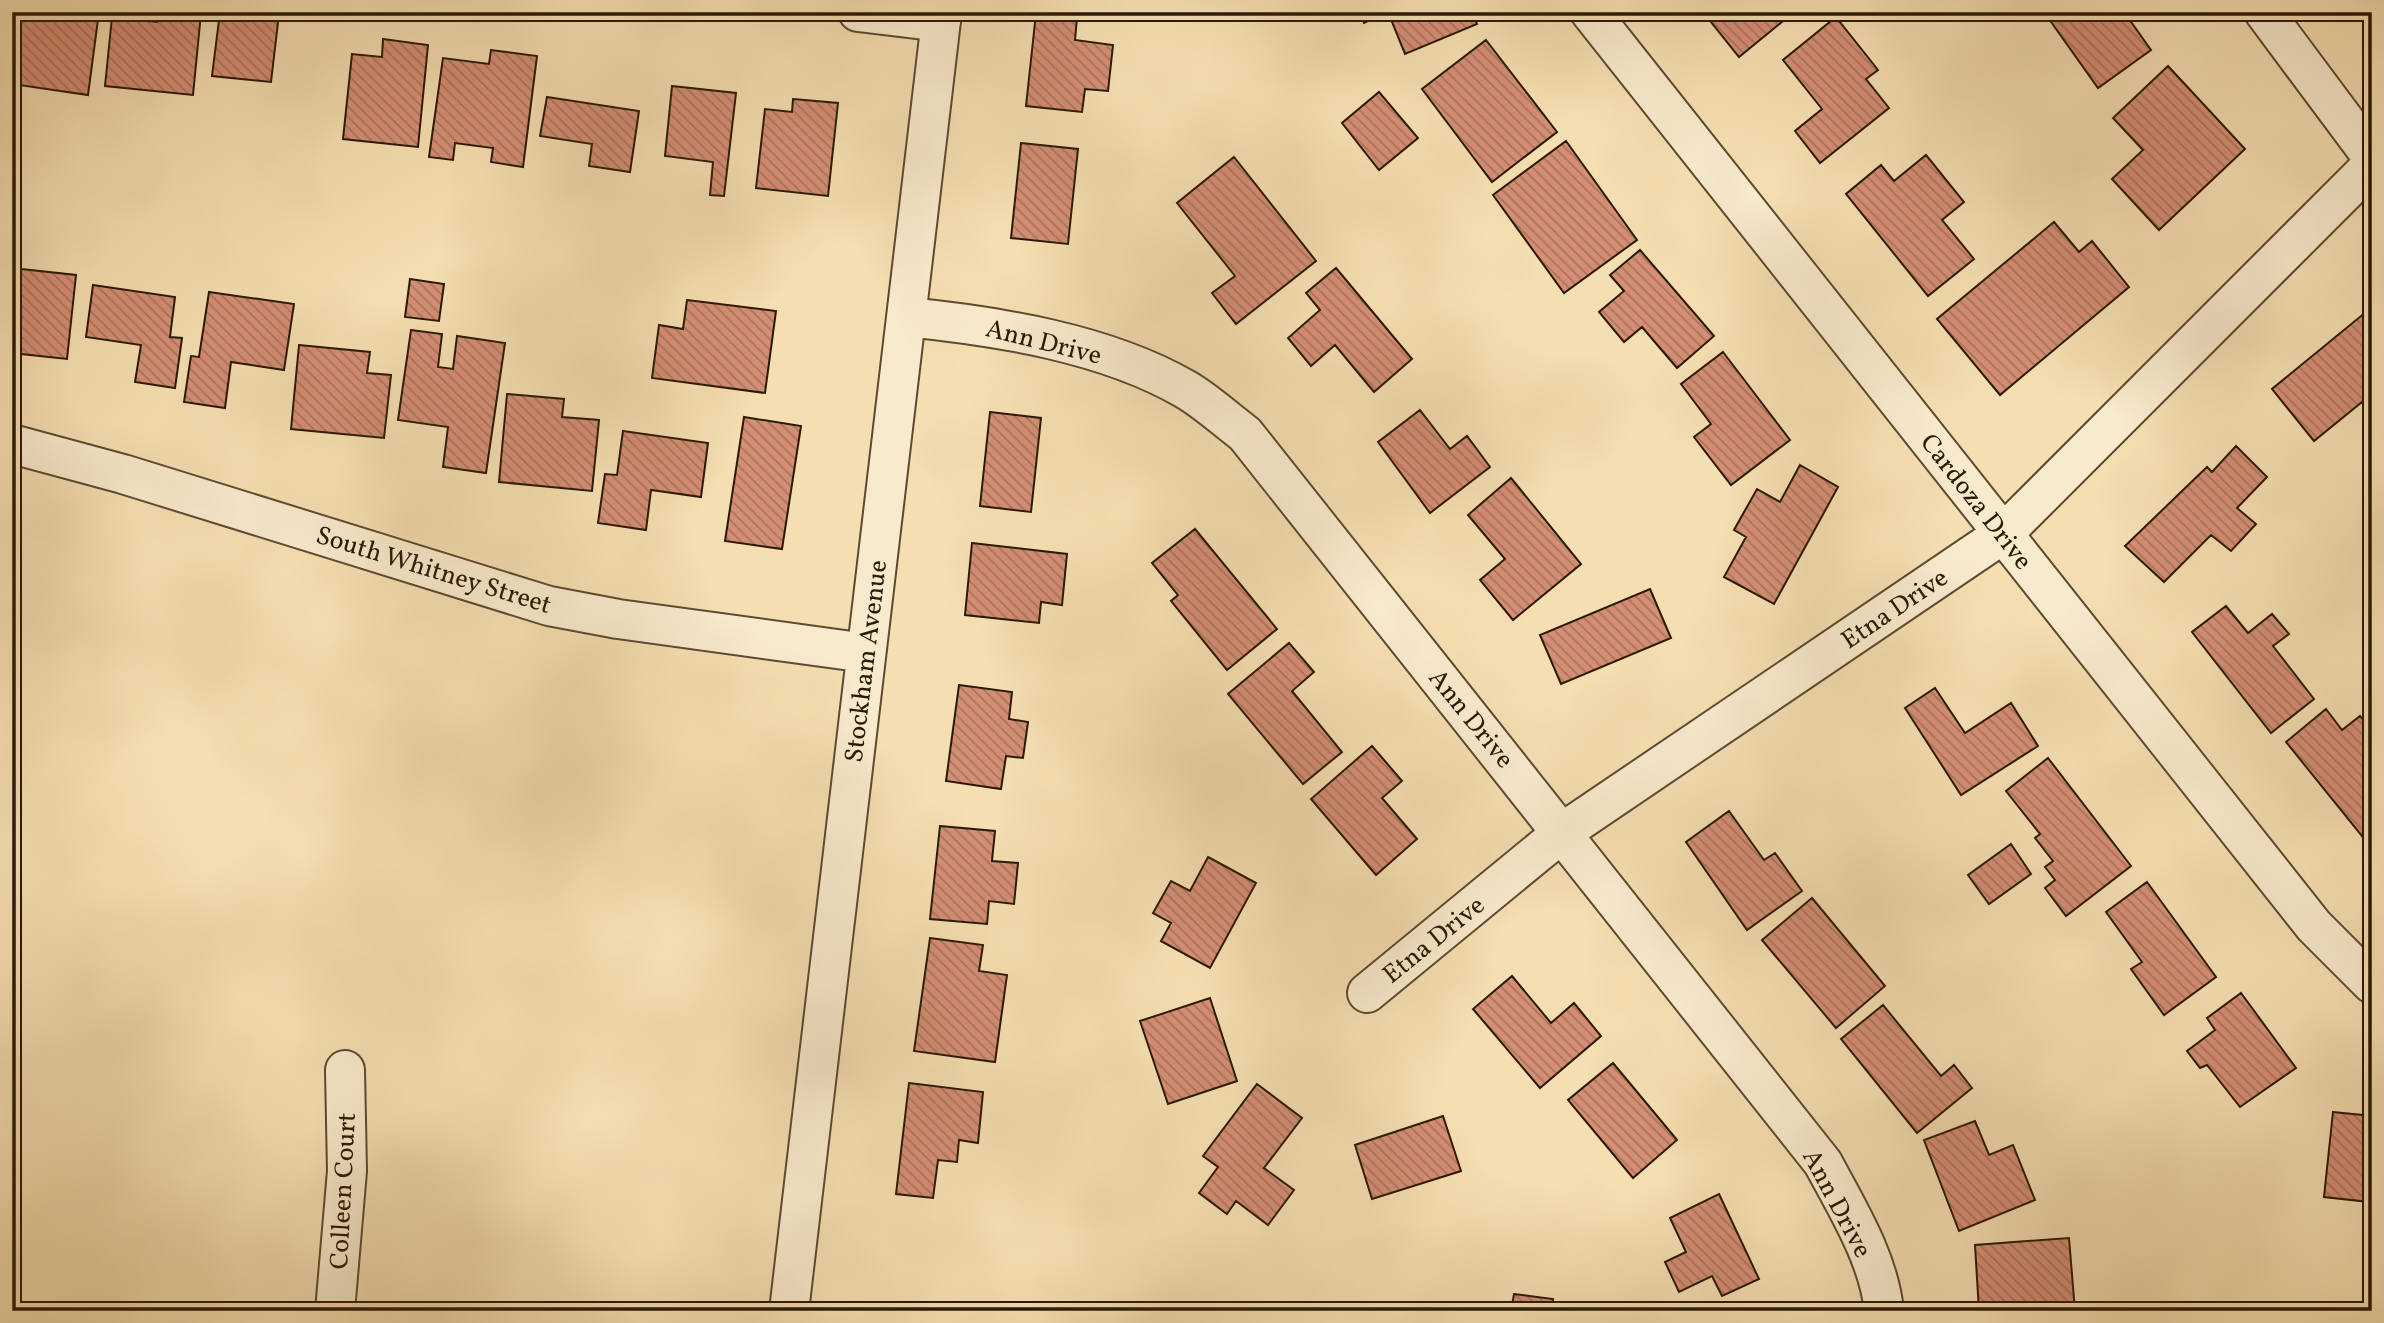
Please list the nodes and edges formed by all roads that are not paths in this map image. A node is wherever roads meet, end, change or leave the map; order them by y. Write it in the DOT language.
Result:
graph roads {
  1 [pos="858,12"];
  2 [pos="1590,12"];
  3 [pos="2264,12"];
  4 [pos="942,17"];
  5 [pos="2372,156"];
  6 [pos="2372,165"];
  7 [pos="907,317"];
  8 [pos="12,444"];
  9 [pos="2003,534"];
  10 [pos="866,653"];
  11 [pos="1563,832"];
  12 [pos="2372,984"];
  13 [pos="1367,993"];
  14 [pos="345,1070"];
  15 [pos="335,1311"];
  16 [pos="789,1311"];
  17 [pos="1884,1311"];
  1 -- 4 [label="street"];
  2 -- 9 [label="street, Cardoza Drive"];
  3 -- 5 [label="street"];
  4 -- 7 [label="street, Stockham Avenue"];
  6 -- 9 [label="street, Etna Drive"];
  7 -- 10 [label="street, Stockham Avenue"];
  7 -- 11 [label="street, Ann Drive"];
  8 -- 10 [label="street, South Whitney Street"];
  9 -- 11 [label="street, Etna Drive"];
  9 -- 12 [label="street, Cardoza Drive"];
  10 -- 16 [label="street, Stockham Avenue"];
  11 -- 13 [label="street, Etna Drive"];
  11 -- 17 [label="street, Ann Drive"];
  14 -- 15 [label="street, Colleen Court"];
}
